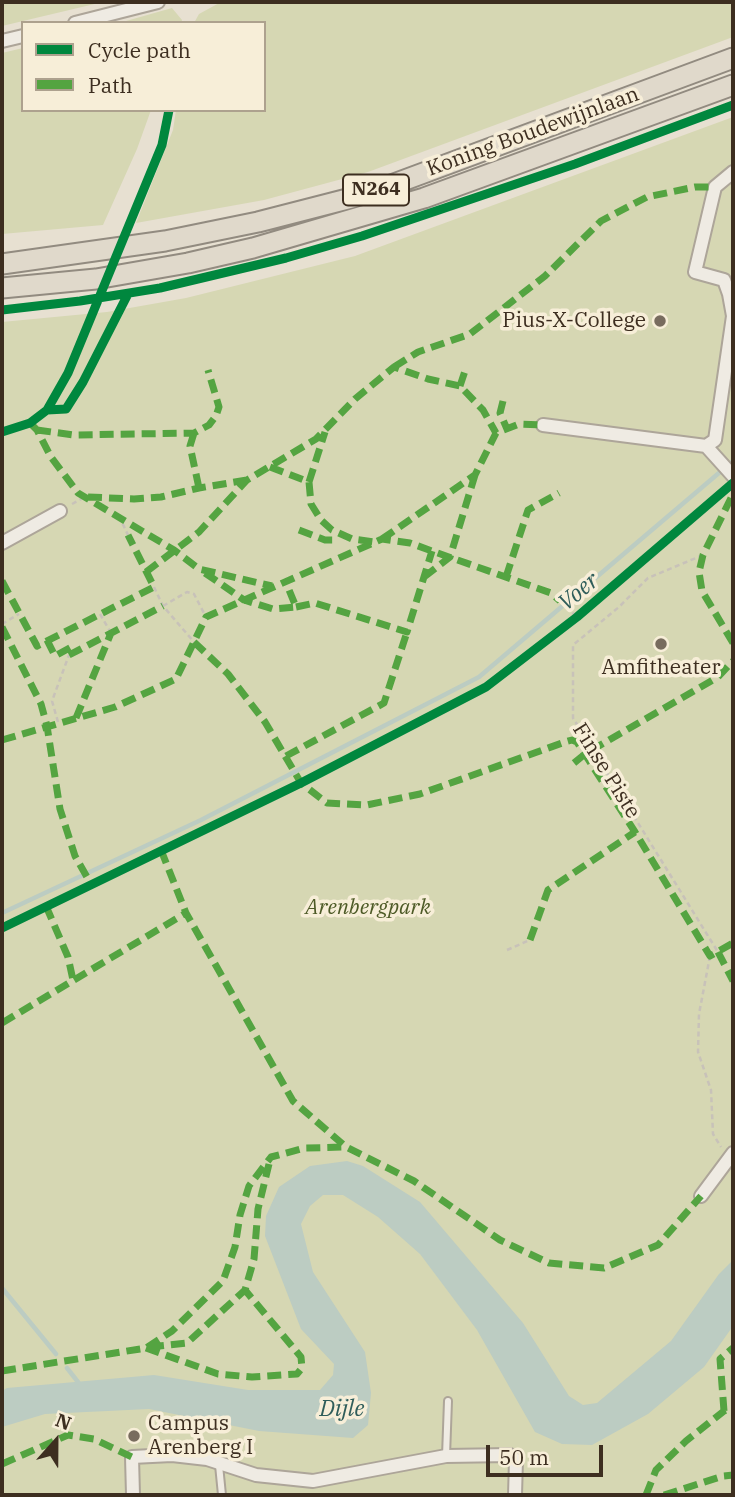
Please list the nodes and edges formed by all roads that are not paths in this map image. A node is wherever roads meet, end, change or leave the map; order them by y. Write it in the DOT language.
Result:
graph roads {
  1 [pos="158,2"];
  2 [pos="83,21"];
  3 [pos="21,36"];
  4 [pos="2,41"];
  5 [pos="733,58"];
  6 [pos="733,85"];
  7 [pos="733,172"];
  8 [pos="2,264"];
  9 [pos="2,288"];
  10 [pos="543,425"];
  11 [pos="711,451"];
  12 [pos="733,476"];
  13 [pos="60,510"];
  14 [pos="2,543"];
  15 [pos="728,1152"];
  16 [pos="701,1196"];
  17 [pos="448,1401"];
  18 [pos="446,1455"];
  19 [pos="219,1465"];
  20 [pos="133,1495"];
  21 [pos="222,1495"];
  22 [pos="515,1495"];
  1 -- 2 [label="street"];
  3 -- 4 [label="street"];
  5 -- 8 [label="highway, Koning Boudewijnlaan / N264"];
  6 -- 9 [label="highway, Koning Boudewijnlaan / N264"];
  7 -- 11 [label="street"];
  10 -- 11 [label="street"];
  11 -- 12 [label="street"];
  13 -- 14 [label="street"];
  15 -- 16 [label="street"];
  17 -- 18 [label="lane"];
  18 -- 19 [label="street"];
  18 -- 22 [label="street"];
  19 -- 20 [label="street"];
  19 -- 21 [label="lane"];
}
